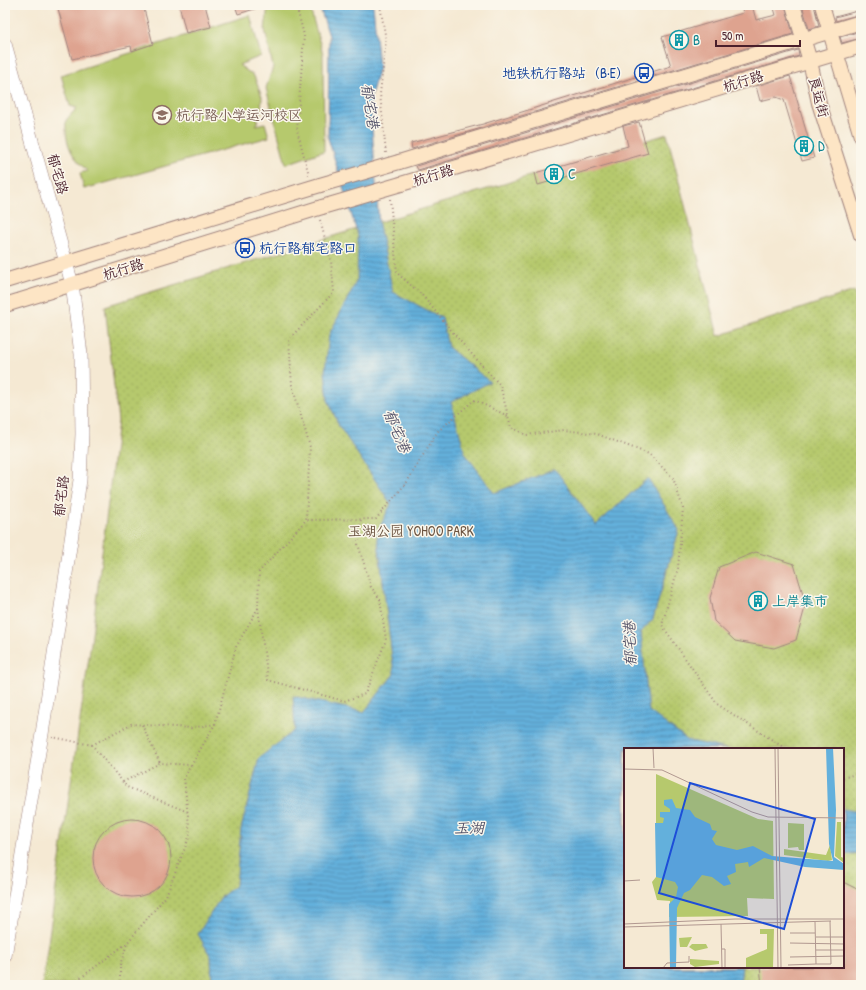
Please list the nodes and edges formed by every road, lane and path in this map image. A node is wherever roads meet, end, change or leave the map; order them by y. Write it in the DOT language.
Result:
graph roads {
  1 [pos="296,5"];
  2 [pos="380,5"];
  3 [pos="792,5"];
  4 [pos="822,5"];
  5 [pos="861,22"];
  6 [pos="830,31"];
  7 [pos="803,39"];
  8 [pos="5,44"];
  9 [pos="861,46"];
  10 [pos="835,53"];
  11 [pos="810,61"];
  12 [pos="861,136"];
  13 [pos="392,159"];
  14 [pos="316,186"];
  15 [pos="390,195"];
  16 [pos="320,208"];
  17 [pos="861,235"];
  18 [pos="66,261"];
  19 [pos="5,281"];
  20 [pos="72,284"];
  21 [pos="5,305"];
  22 [pos="508,416"];
  23 [pos="306,520"];
  24 [pos="361,520"];
  25 [pos="258,608"];
  26 [pos="215,724"];
  27 [pos="142,725"];
  28 [pos="42,734"];
  29 [pos="92,745"];
  30 [pos="784,748"];
  31 [pos="160,764"];
  32 [pos="192,765"];
  33 [pos="861,772"];
  34 [pos="844,778"];
  35 [pos="123,782"];
  36 [pos="188,812"];
  37 [pos="127,943"];
  38 [pos="5,956"];
  39 [pos="71,985"];
  40 [pos="120,985"];
  1 -- 14 [label="path"];
  2 -- 13 [label="path"];
  3 -- 7 [label="main road, 良运街"];
  4 -- 6 [label="main road, 良运街"];
  5 -- 6 [label="main road, 杭行路"];
  6 -- 7 [label="main road, 杭行路"];
  6 -- 10 [label="main road, 良运街"];
  7 -- 11 [label="main road, 良运街"];
  7 -- 13 [label="main road, 杭行路"];
  8 -- 18 [label="street, 郁宅路"];
  9 -- 10 [label="main road, 杭行路"];
  10 -- 11 [label="main road, 杭行路"];
  10 -- 12 [label="main road, 良运街"];
  11 -- 16 [label="main road, 杭行路, bridge"];
  11 -- 17 [label="main road, 良运街"];
  13 -- 14 [label="main road, 杭行路, bridge"];
  14 -- 18 [label="main road, 杭行路"];
  15 -- 22 [label="path"];
  16 -- 20 [label="main road, 杭行路"];
  16 -- 23 [label="path"];
  18 -- 19 [label="main road, 杭行路"];
  18 -- 20 [label="street, 郁宅路"];
  20 -- 21 [label="main road, 杭行路"];
  20 -- 28 [label="street, 郁宅路"];
  22 -- 24 [label="path"];
  22 -- 30 [label="path"];
  23 -- 24 [label="path"];
  23 -- 25 [label="path"];
  24 -- 25 [label="path"];
  25 -- 26 [label="path"];
  26 -- 27 [label="path"];
  26 -- 32 [label="path"];
  27 -- 29 [label="path"];
  27 -- 31 [label="path"];
  28 -- 29 [label="path"];
  28 -- 38 [label="street, 郁宅路"];
  29 -- 35 [label="path"];
  31 -- 32 [label="path"];
  31 -- 35 [label="path"];
  32 -- 36 [label="path"];
  33 -- 34 [label="path"];
  35 -- 36 [label="path"];
  36 -- 37 [label="path"];
  37 -- 39 [label="path"];
  37 -- 40 [label="path"];
}
